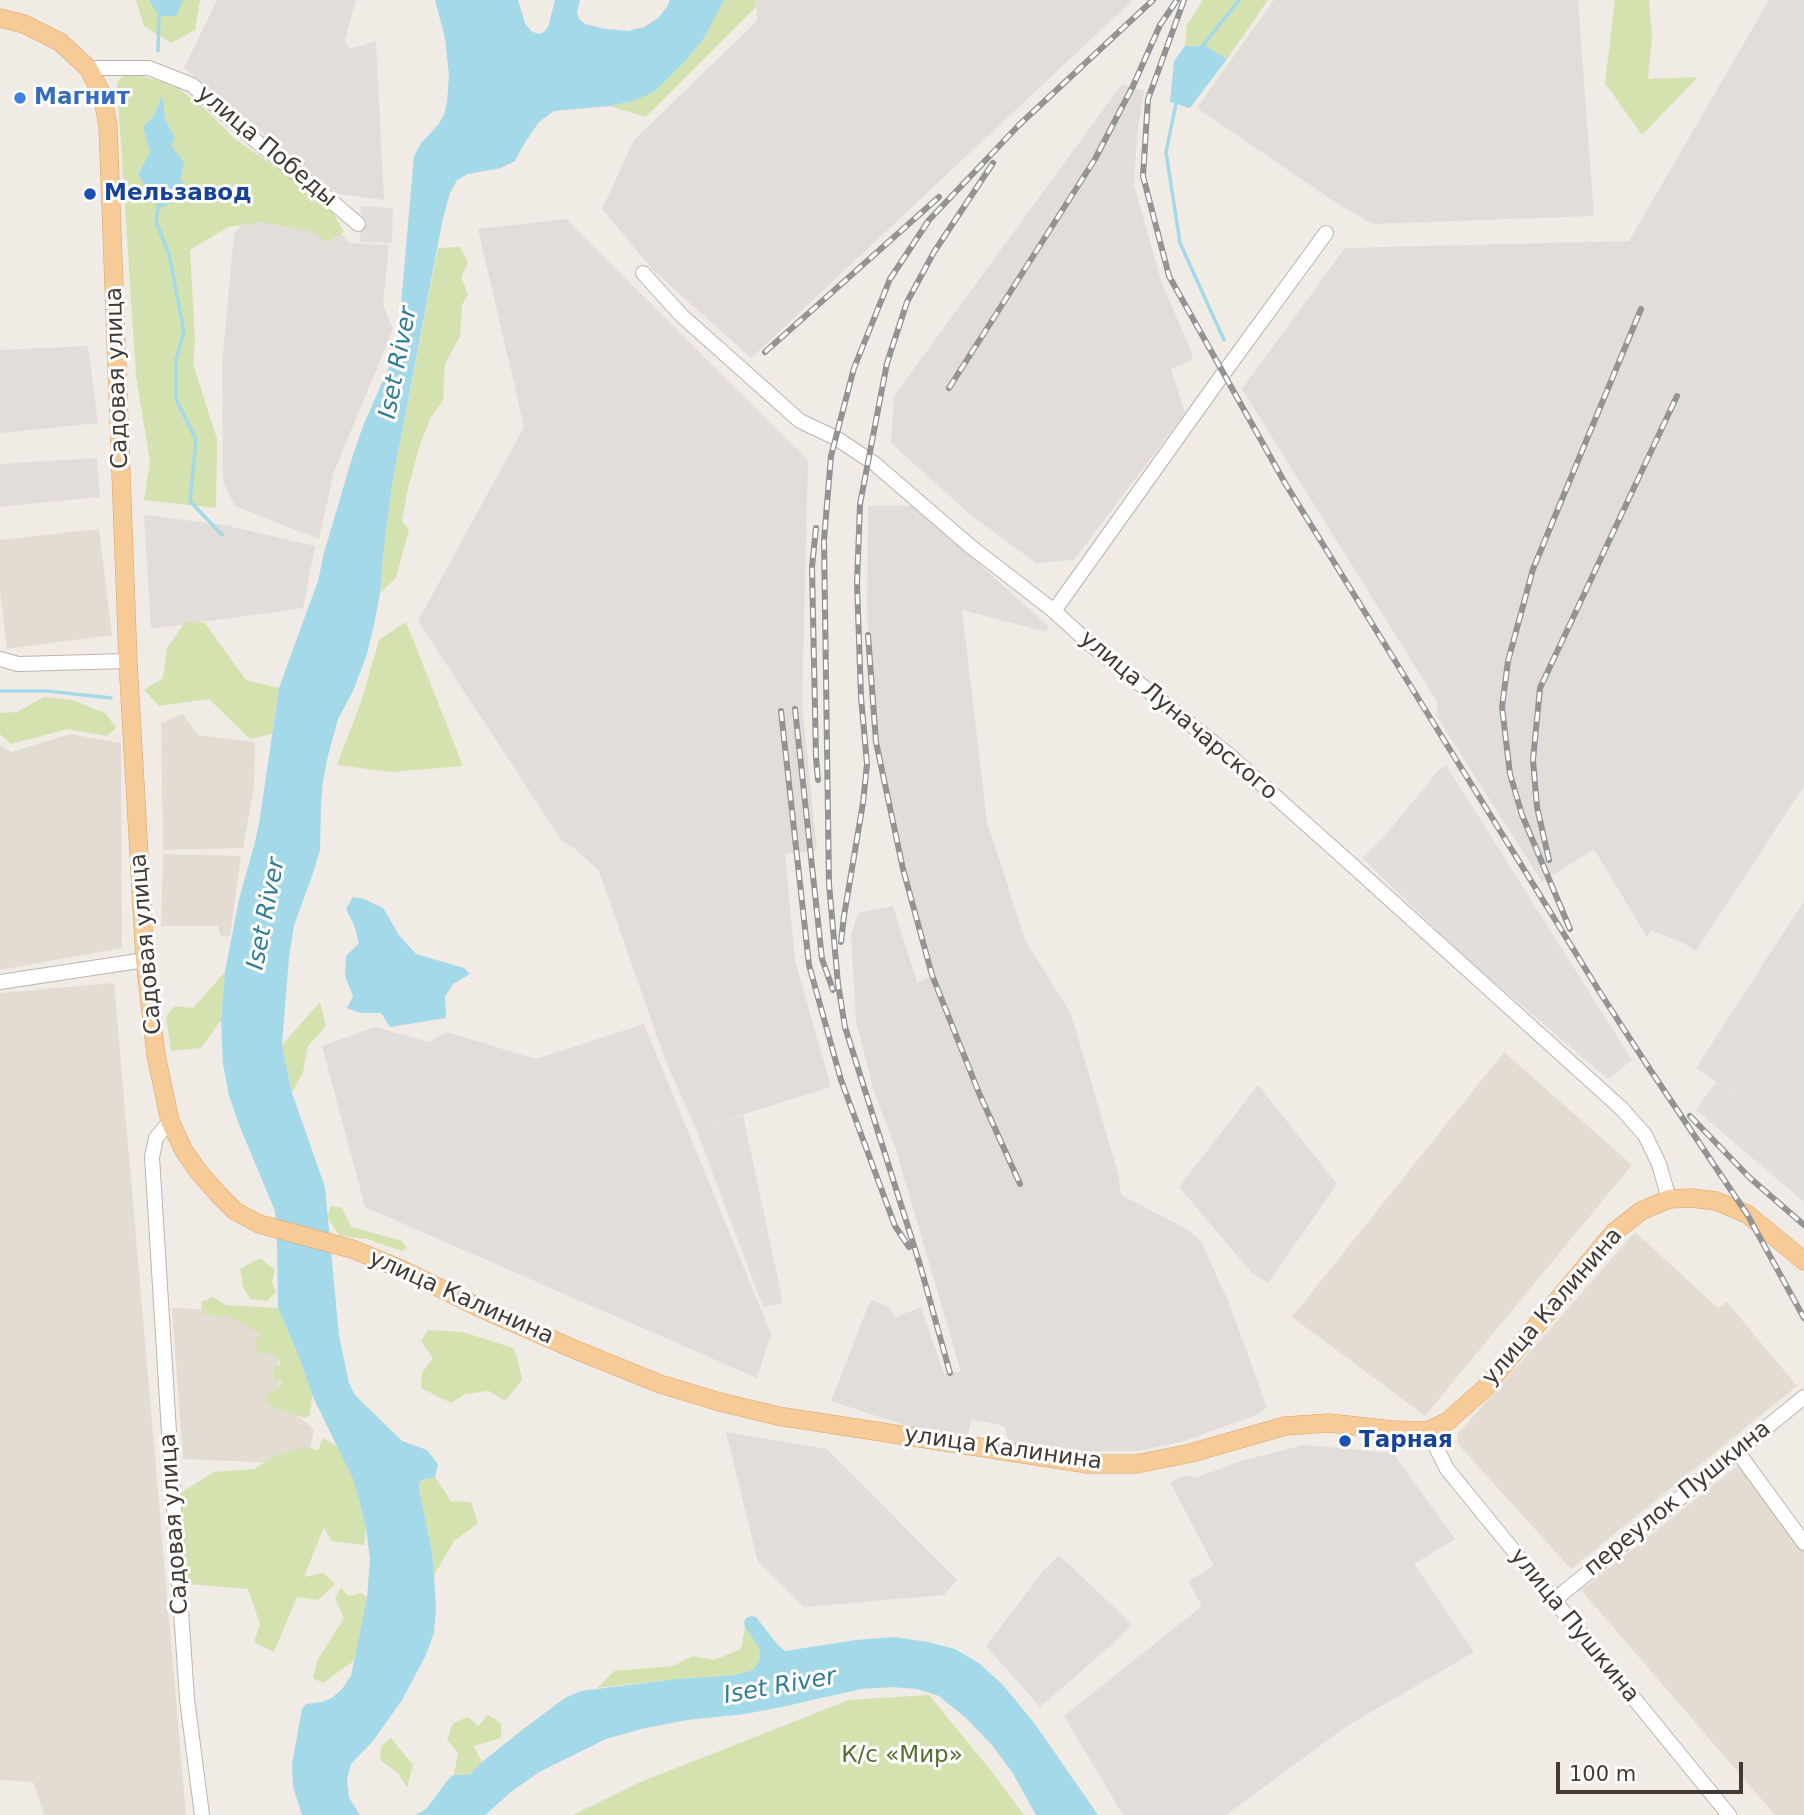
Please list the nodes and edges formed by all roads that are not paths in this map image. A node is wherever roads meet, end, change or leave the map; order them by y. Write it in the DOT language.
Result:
graph roads {
  1 [pos="0,18"];
  2 [pos="88,68"];
  3 [pos="358,224"];
  4 [pos="1326,233"];
  5 [pos="643,273"];
  6 [pos="1054,611"];
  7 [pos="0,659"];
  8 [pos="128,661"];
  9 [pos="145,960"];
  10 [pos="0,982"];
  11 [pos="170,1121"];
  12 [pos="1670,1199"];
  13 [pos="1804,1261"];
  14 [pos="1804,1397"];
  15 [pos="1428,1432"];
  16 [pos="1737,1451"];
  17 [pos="1804,1543"];
  18 [pos="1553,1601"];
  19 [pos="202,1815"];
  20 [pos="1729,1815"];
  1 -- 2 [label="main road"];
  2 -- 3 [label="street, улица Победы"];
  2 -- 8 [label="main road, Садовая улица"];
  4 -- 6 [label="street"];
  5 -- 6 [label="street, улица Луначарского"];
  6 -- 12 [label="street, улица Луначарского"];
  7 -- 8 [label="street"];
  8 -- 9 [label="main road, Садовая улица"];
  9 -- 10 [label="street"];
  9 -- 11 [label="main road, Садовая улица"];
  11 -- 15 [label="main road, улица Калинина"];
  11 -- 19 [label="street, Садовая улица"];
  12 -- 13 [label="main road"];
  12 -- 15 [label="main road, улица Калинина"];
  14 -- 16 [label="street, переулок Пушкина"];
  15 -- 18 [label="street, улица Пушкина"];
  16 -- 17 [label="street"];
  16 -- 18 [label="street, переулок Пушкина"];
  18 -- 20 [label="street, улица Пушкина"];
}
